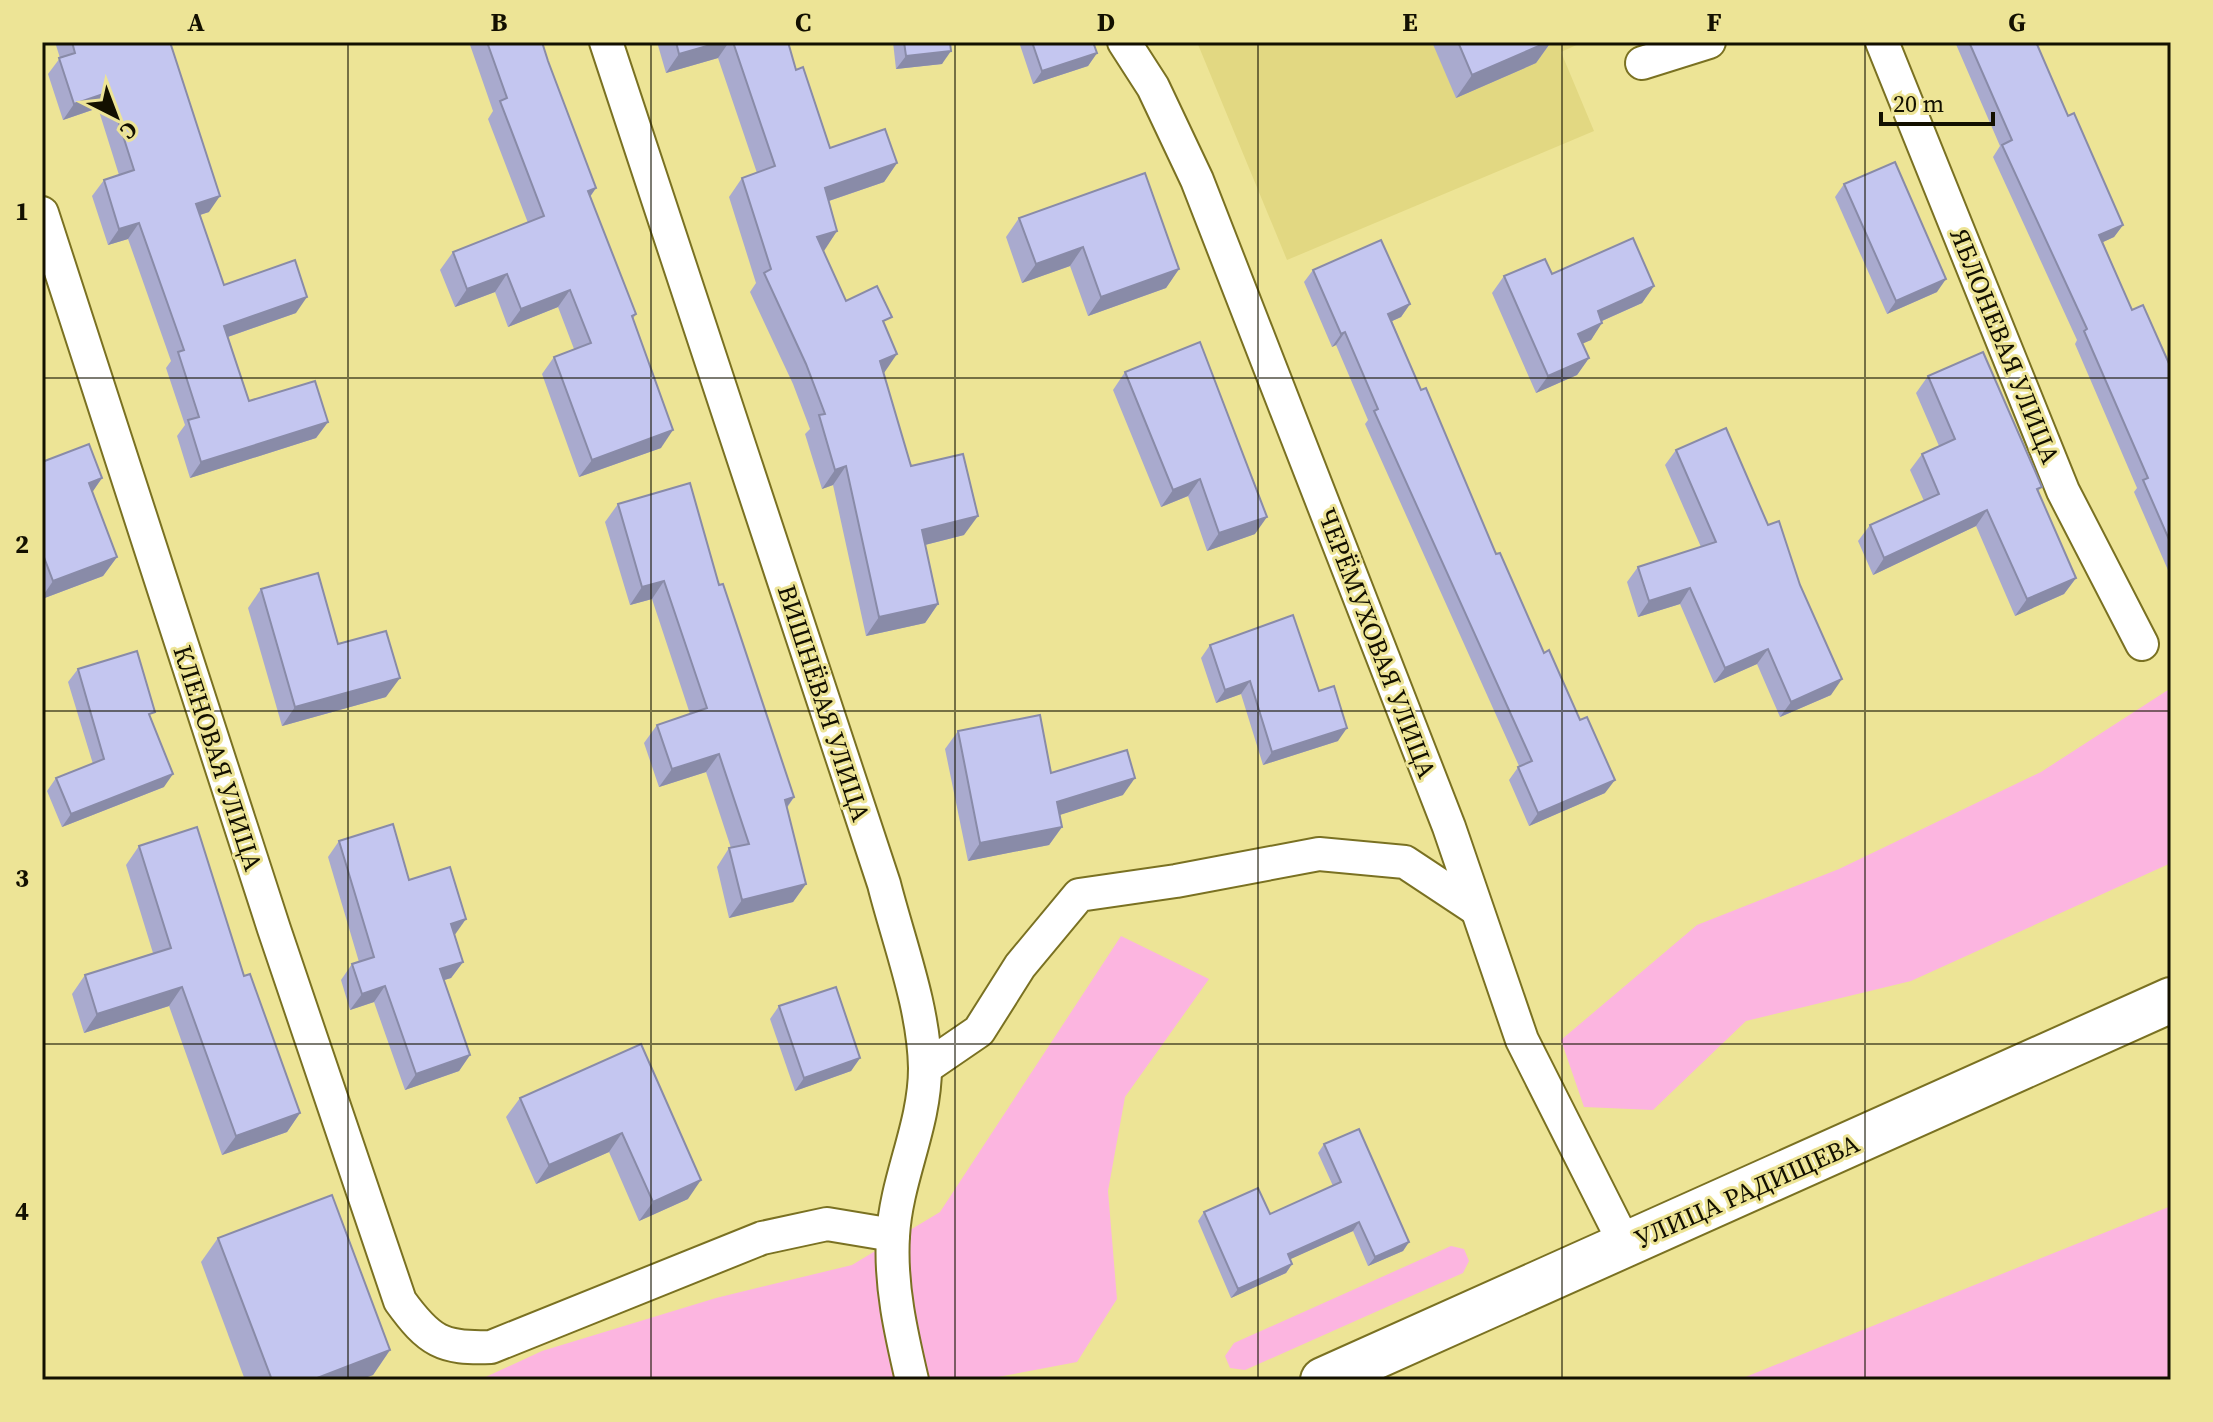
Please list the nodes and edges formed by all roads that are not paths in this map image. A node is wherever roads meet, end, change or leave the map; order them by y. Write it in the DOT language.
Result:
graph roads {
  1 [pos="606,42"];
  2 [pos="1124,42"];
  3 [pos="1709,42"];
  4 [pos="1882,42"];
  5 [pos="1642,63"];
  6 [pos="42,213"];
  7 [pos="2142,644"];
  8 [pos="1476,909"];
  9 [pos="2171,1000"];
  10 [pos="925,1068"];
  11 [pos="893,1235"];
  12 [pos="1626,1246"];
  13 [pos="912,1380"];
  14 [pos="1323,1380"];
  1 -- 10 [label="street, ВИШНЁВАЯ УЛИЦА"];
  2 -- 8 [label="street, ЧЕРЁМУХОВАЯ УЛИЦА"];
  3 -- 5 [label="street"];
  4 -- 7 [label="street, ЯБЛОНЕВАЯ УЛИЦА"];
  6 -- 11 [label="street, КЛЕНОВАЯ УЛИЦА"];
  8 -- 10 [label="street"];
  8 -- 12 [label="street, ЧЕРЁМУХОВАЯ УЛИЦА"];
  9 -- 12 [label="main road, УЛИЦА РАДИЩЕВА"];
  10 -- 11 [label="street, ВИШНЁВАЯ УЛИЦА"];
  11 -- 13 [label="street, ВИШНЁВАЯ УЛИЦА"];
  12 -- 14 [label="main road, УЛИЦА РАДИЩЕВА"];
}
